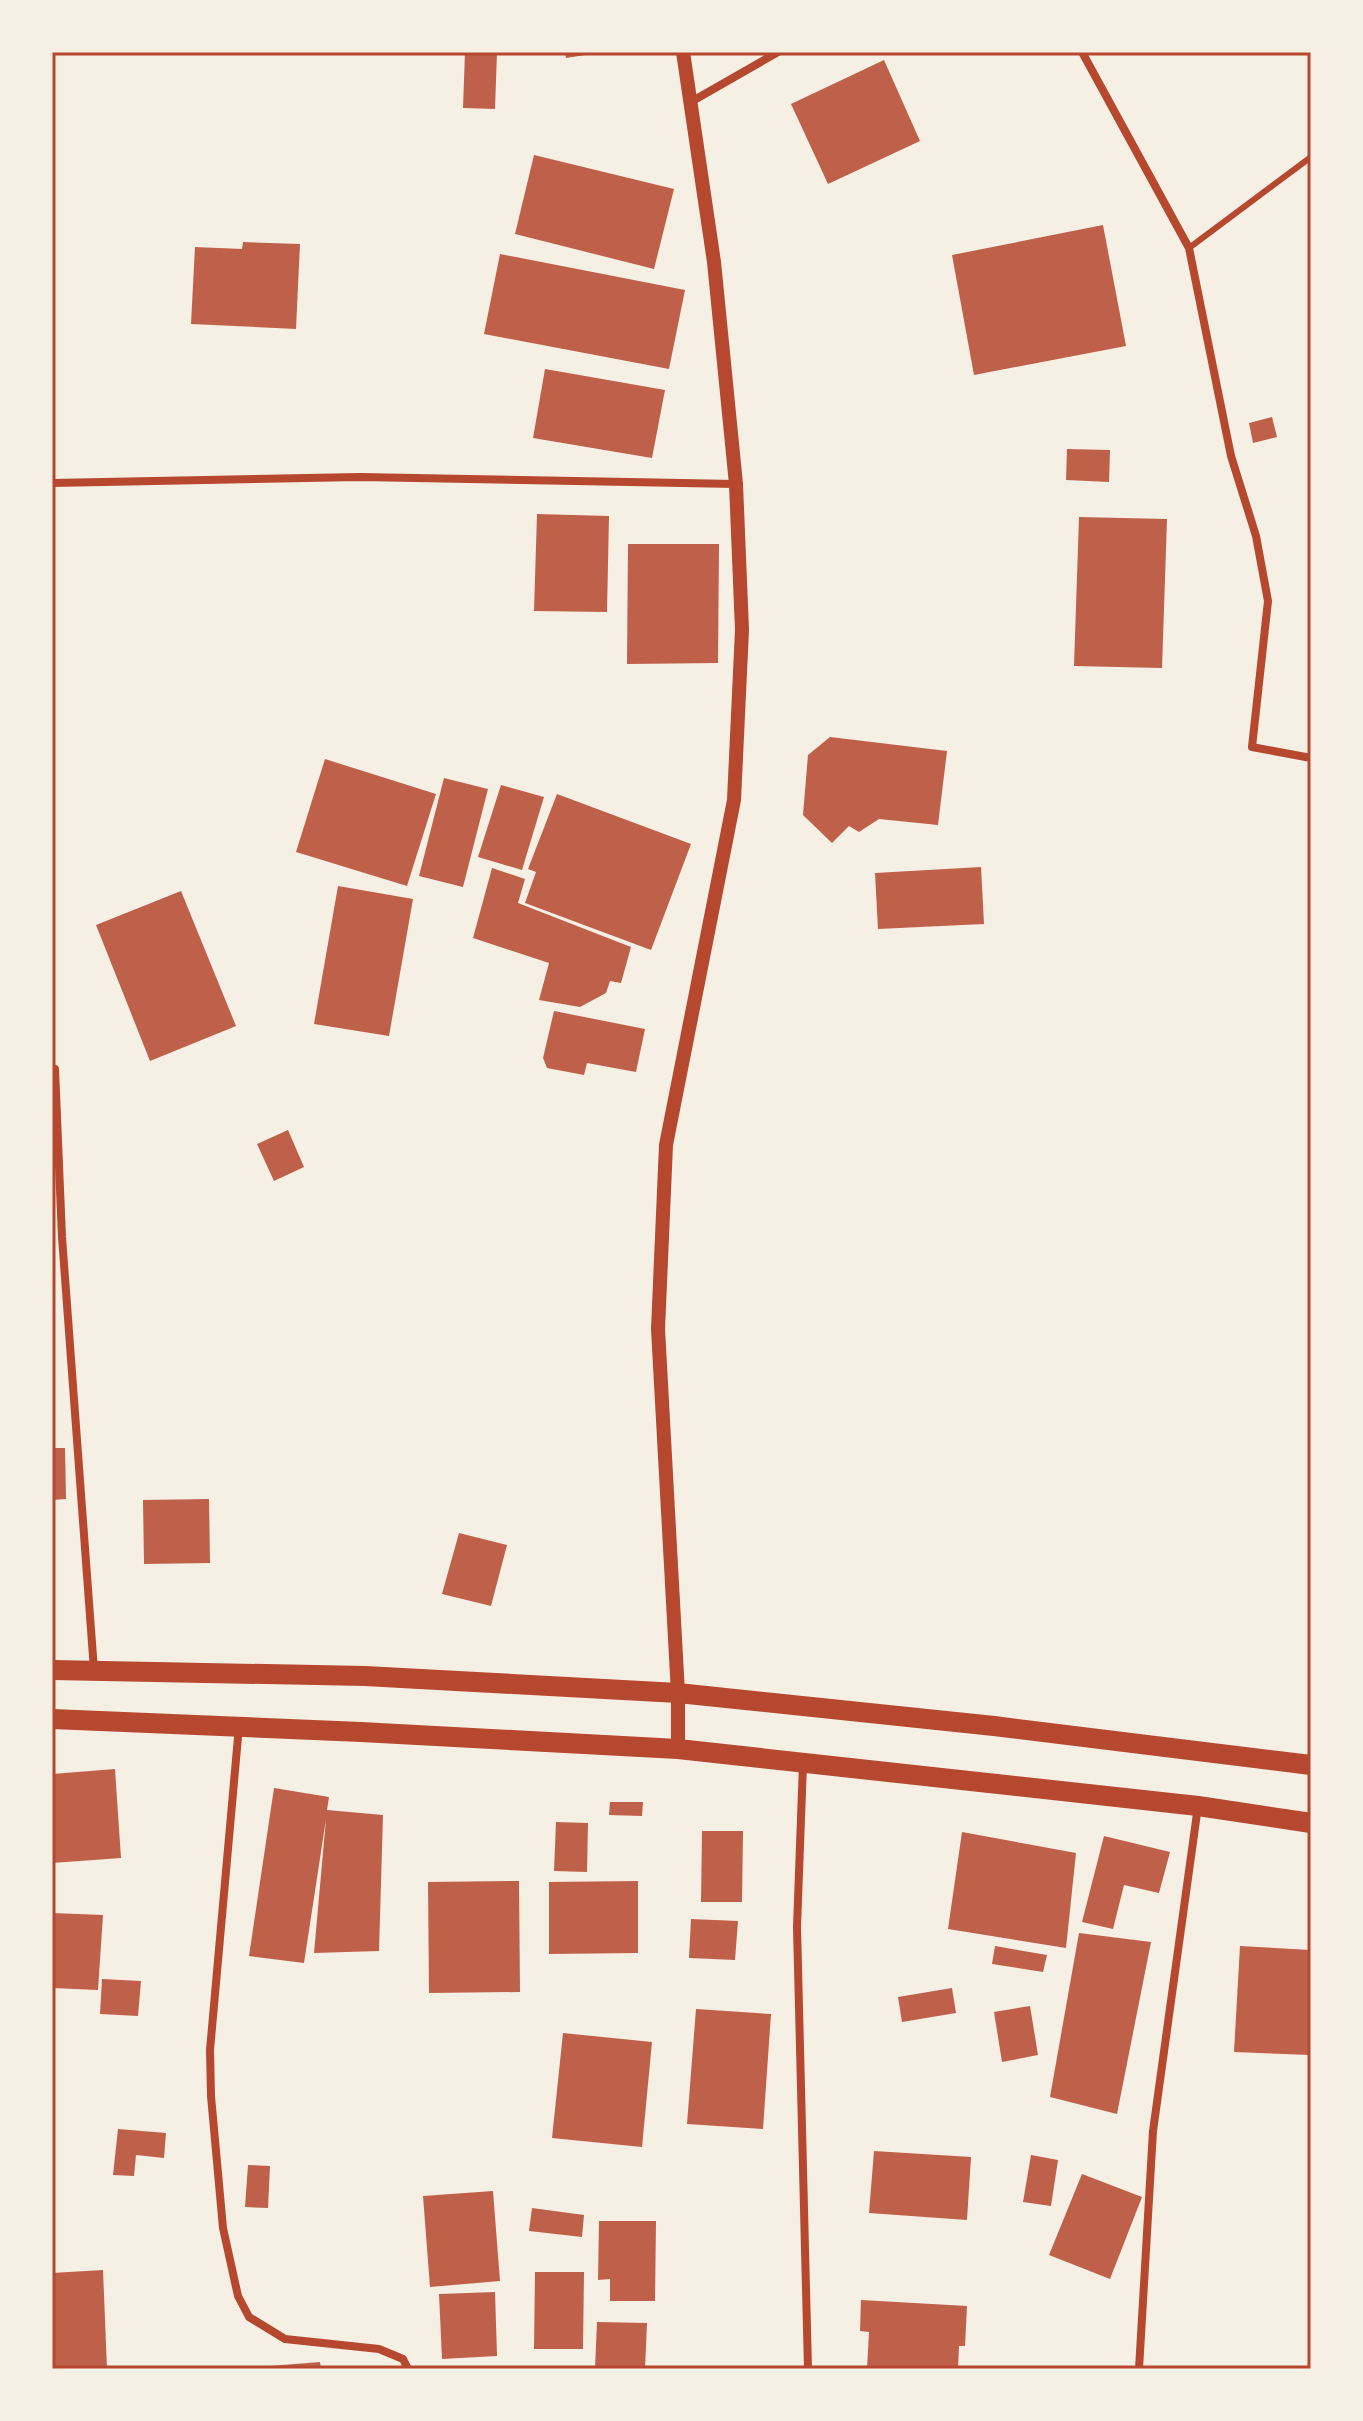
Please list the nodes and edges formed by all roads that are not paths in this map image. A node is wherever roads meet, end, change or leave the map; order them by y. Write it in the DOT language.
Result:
graph roads {
  1 [pos="683,52"];
  2 [pos="778,52"];
  3 [pos="1082,52"];
  4 [pos="689,103"];
  5 [pos="1311,157"];
  6 [pos="1189,248"];
  7 [pos="52,483"];
  8 [pos="736,484"];
  9 [pos="1311,758"];
  10 [pos="55,1069"];
  11 [pos="52,1670"];
  12 [pos="94,1671"];
  13 [pos="678,1693"];
  14 [pos="52,1719"];
  15 [pos="239,1726"];
  16 [pos="678,1749"];
  17 [pos="803,1764"];
  18 [pos="1311,1765"];
  19 [pos="1198,1806"];
  20 [pos="1311,1823"];
  21 [pos="408,2369"];
  22 [pos="808,2369"];
  23 [pos="1139,2369"];
  1 -- 4 [label="street"];
  2 -- 4 [label="street"];
  3 -- 6 [label="street"];
  4 -- 8 [label="street"];
  5 -- 6 [label="lane"];
  6 -- 9 [label="street"];
  7 -- 8 [label="street"];
  8 -- 13 [label="street"];
  10 -- 12 [label="street"];
  11 -- 12 [label="main road"];
  12 -- 13 [label="main road"];
  13 -- 16 [label="street"];
  13 -- 18 [label="main road"];
  14 -- 15 [label="main road"];
  15 -- 16 [label="main road"];
  15 -- 21 [label="street"];
  16 -- 17 [label="main road"];
  17 -- 19 [label="main road"];
  17 -- 22 [label="street"];
  19 -- 20 [label="main road"];
  19 -- 23 [label="street"];
}
